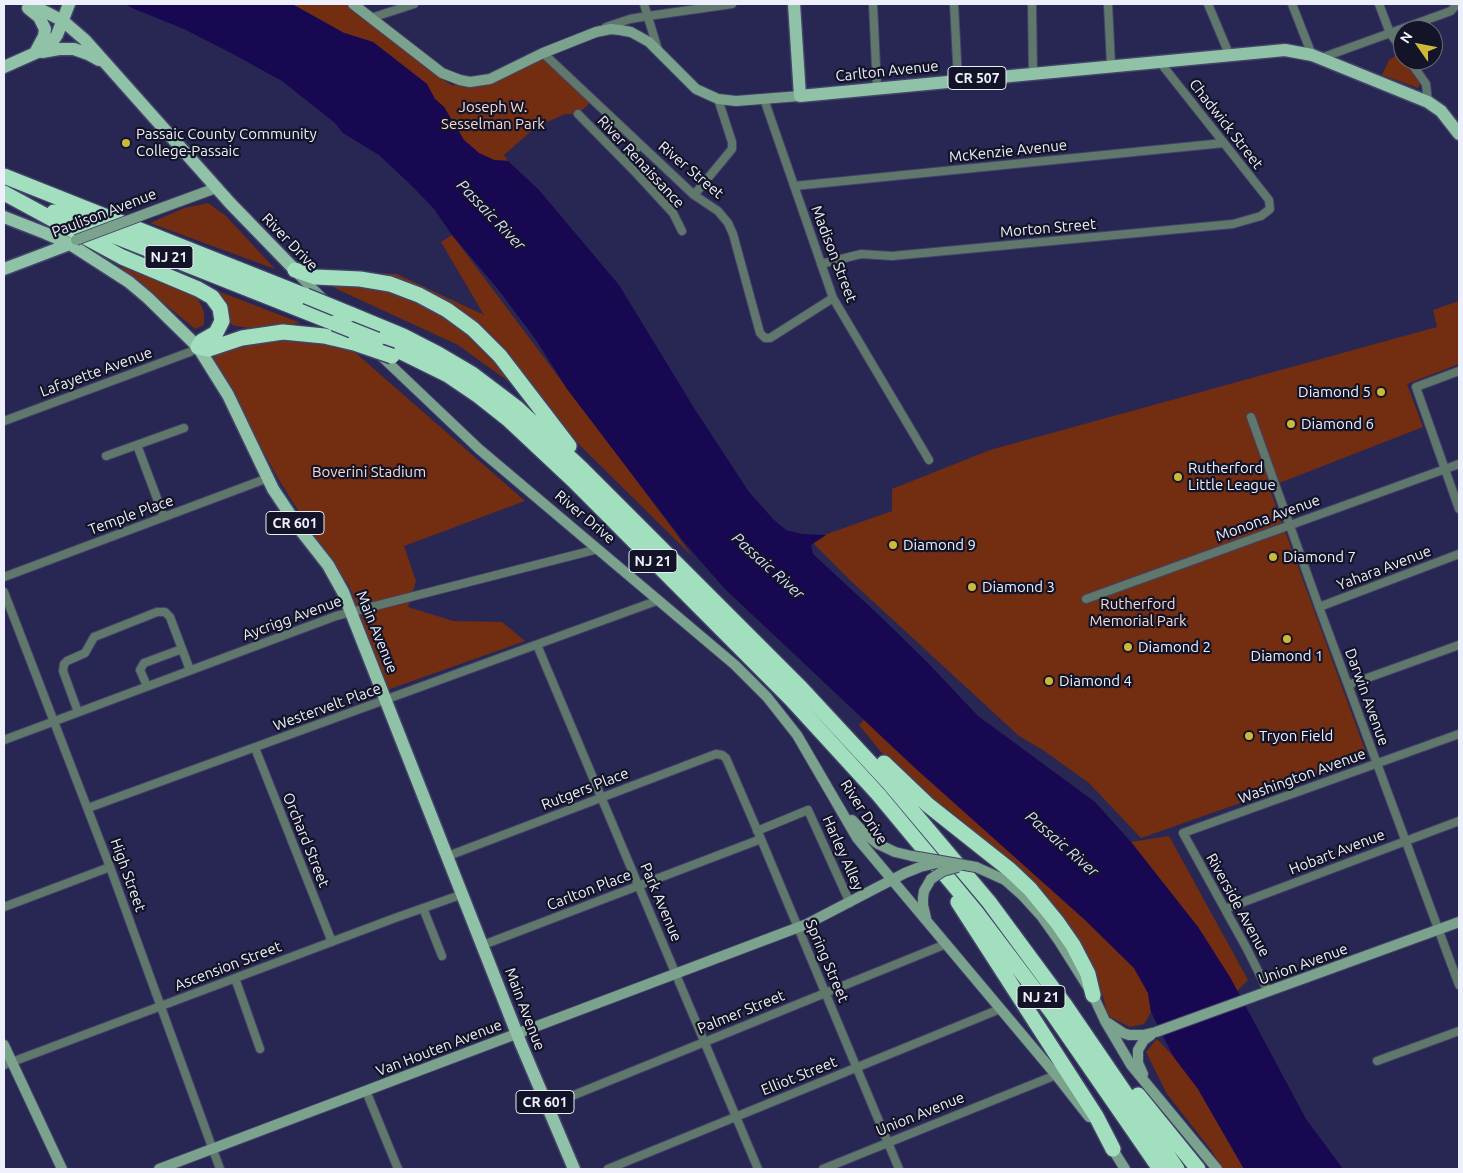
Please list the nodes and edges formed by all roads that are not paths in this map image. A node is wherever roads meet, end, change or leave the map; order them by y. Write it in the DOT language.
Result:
graph roads {
  1 [pos="22,4"];
  2 [pos="30,4"];
  3 [pos="71,4"];
  4 [pos="353,4"];
  5 [pos="414,4"];
  6 [pos="644,4"];
  7 [pos="732,4"];
  8 [pos="794,4"];
  9 [pos="873,4"];
  10 [pos="954,4"];
  11 [pos="1032,4"];
  12 [pos="1108,4"];
  13 [pos="1208,4"];
  14 [pos="1292,4"];
  15 [pos="1379,4"];
  16 [pos="1457,4"];
  17 [pos="648,16"];
  18 [pos="371,18"];
  19 [pos="63,21"];
  20 [pos="596,32"];
  21 [pos="1390,33"];
  22 [pos="1393,37"];
  23 [pos="85,40"];
  24 [pos="658,51"];
  25 [pos="543,53"];
  26 [pos="1229,54"];
  27 [pos="32,55"];
  28 [pos="1316,57"];
  29 [pos="1159,61"];
  30 [pos="1111,65"];
  31 [pos="4,67"];
  32 [pos="111,70"];
  33 [pos="1416,70"];
  34 [pos="1033,73"];
  35 [pos="958,80"];
  36 [pos="877,88"];
  37 [pos="800,96"];
  38 [pos="718,99"];
  39 [pos="764,99"];
  40 [pos="1428,102"];
  41 [pos="578,114"];
  42 [pos="1459,134"];
  43 [pos="1224,143"];
  44 [pos="640,145"];
  45 [pos="624,161"];
  46 [pos="4,176"];
  47 [pos="794,186"];
  48 [pos="216,188"];
  49 [pos="4,193"];
  50 [pos="694,195"];
  51 [pos="1270,205"];
  52 [pos="4,218"];
  53 [pos="682,231"];
  54 [pos="73,242"];
  55 [pos="821,264"];
  56 [pos="4,269"];
  57 [pos="295,270"];
  58 [pos="833,298"];
  59 [pos="198,348"];
  60 [pos="1459,370"];
  61 [pos="464,386"];
  62 [pos="1251,417"];
  63 [pos="4,421"];
  64 [pos="184,428"];
  65 [pos="138,445"];
  66 [pos="106,456"];
  67 [pos="929,460"];
  68 [pos="1459,464"];
  69 [pos="1445,469"];
  70 [pos="268,478"];
  71 [pos="602,489"];
  72 [pos="1459,509"];
  73 [pos="164,517"];
  74 [pos="1291,524"];
  75 [pos="598,549"];
  76 [pos="1459,554"];
  77 [pos="4,577"];
  78 [pos="4,592"];
  79 [pos="1086,599"];
  80 [pos="659,600"];
  81 [pos="1319,607"];
  82 [pos="351,611"];
  83 [pos="746,634"];
  84 [pos="537,645"];
  85 [pos="1459,645"];
  86 [pos="182,649"];
  87 [pos="190,670"];
  88 [pos="1348,685"];
  89 [pos="147,686"];
  90 [pos="386,700"];
  91 [pos="78,712"];
  92 [pos="54,721"];
  93 [pos="1459,734"];
  94 [pos="4,740"];
  95 [pos="255,748"];
  96 [pos="729,764"];
  97 [pos="1377,764"];
  98 [pos="602,797"];
  99 [pos="840,807"];
  100 [pos="88,808"];
  101 [pos="1459,821"];
  102 [pos="757,831"];
  103 [pos="911,832"];
  104 [pos="1183,833"];
  105 [pos="761,839"];
  106 [pos="1406,841"];
  107 [pos="448,856"];
  108 [pos="950,863"];
  109 [pos="110,867"];
  110 [pos="976,867"];
  111 [pos="892,880"];
  112 [pos="639,885"];
  113 [pos="463,894"];
  114 [pos="850,902"];
  115 [pos="4,907"];
  116 [pos="423,908"];
  117 [pos="1225,909"];
  118 [pos="1459,922"];
  119 [pos="930,926"];
  120 [pos="798,928"];
  121 [pos="1438,930"];
  122 [pos="332,942"];
  123 [pos="946,944"];
  124 [pos="482,945"];
  125 [pos="442,956"];
  126 [pos="676,974"];
  127 [pos="235,978"];
  128 [pos="1459,985"];
  129 [pos="1268,992"];
  130 [pos="826,993"];
  131 [pos="1093,995"];
  132 [pos="161,1006"];
  133 [pos="1000,1010"];
  134 [pos="1106,1021"];
  135 [pos="1080,1026"];
  136 [pos="1459,1031"];
  137 [pos="1156,1032"];
  138 [pos="517,1034"];
  139 [pos="705,1042"];
  140 [pos="4,1046"];
  141 [pos="260,1049"];
  142 [pos="1378,1061"];
  143 [pos="8,1063"];
  144 [pos="857,1067"];
  145 [pos="1056,1075"];
  146 [pos="366,1091"];
  147 [pos="1159,1100"];
  148 [pos="547,1106"];
  149 [pos="736,1117"];
  150 [pos="888,1143"];
  151 [pos="212,1149"];
  152 [pos="1113,1149"];
  153 [pos="62,1169"];
  154 [pos="159,1169"];
  155 [pos="220,1169"];
  156 [pos="398,1169"];
  157 [pos="574,1169"];
  158 [pos="608,1169"];
  159 [pos="758,1169"];
  160 [pos="823,1169"];
  161 [pos="899,1169"];
  162 [pos="1126,1169"];
  163 [pos="1160,1169"];
  164 [pos="1177,1169"];
  165 [pos="1198,1169"];
  166 [pos="1217,1169"];
  1 -- 27 [label="main road"];
  2 -- 19 [label="main road, River Drive"];
  3 -- 19 [label="main road"];
  3 -- 23 [label="main road"];
  4 -- 18 [label="main road, Carlton Avenue"];
  5 -- 18 [label="street"];
  6 -- 17 [label="street"];
  7 -- 17 [label="street"];
  8 -- 37 [label="main road"];
  9 -- 36 [label="street"];
  10 -- 35 [label="street"];
  11 -- 34 [label="street"];
  12 -- 30 [label="street"];
  13 -- 26 [label="street"];
  14 -- 28 [label="street"];
  15 -- 21 [label="street"];
  16 -- 21 [label="street"];
  17 -- 20 [label="street"];
  17 -- 24 [label="street"];
  18 -- 25 [label="main road, Carlton Avenue"];
  19 -- 23 [label="main road, River Drive"];
  19 -- 27 [label="main road"];
  20 -- 24 [label="main road, Carlton Avenue"];
  20 -- 25 [label="main road, Carlton Avenue"];
  21 -- 22 [label="street"];
  21 -- 28 [label="street"];
  23 -- 32 [label="main road, River Drive"];
  24 -- 38 [label="main road, Carlton Avenue"];
  25 -- 44 [label="street, River Street"];
  26 -- 28 [label="main road, Carlton Avenue / CR 507"];
  26 -- 29 [label="main road, Carlton Avenue / CR 507"];
  27 -- 31 [label="main road"];
  27 -- 32 [label="main road"];
  28 -- 40 [label="main road, Carlton Avenue / CR 507"];
  29 -- 30 [label="main road, Carlton Avenue / CR 507"];
  29 -- 43 [label="street, Chadwick Street"];
  30 -- 34 [label="main road, Carlton Avenue / CR 507"];
  32 -- 48 [label="main road, River Drive"];
  33 -- 40 [label="street"];
  34 -- 35 [label="main road, Carlton Avenue / CR 507"];
  35 -- 36 [label="main road, Carlton Avenue / CR 507"];
  36 -- 37 [label="main road, Carlton Avenue / CR 507"];
  37 -- 39 [label="main road, Carlton Avenue"];
  38 -- 39 [label="main road, Carlton Avenue"];
  38 -- 50 [label="street"];
  39 -- 47 [label="street, Madison Street"];
  40 -- 42 [label="main road, Carlton Avenue / CR 507"];
  41 -- 45 [label="street, River Renaissance"];
  43 -- 47 [label="street, McKenzie Avenue"];
  43 -- 51 [label="street, Chadwick Street"];
  44 -- 45 [label="street"];
  44 -- 50 [label="street, River Street"];
  45 -- 53 [label="street, River Renaissance"];
  46 -- 71 [label="highway, NJ 21, bridge"];
  47 -- 55 [label="street, Madison Street"];
  48 -- 54 [label="main road, Paulison Avenue, bridge"];
  48 -- 57 [label="main road, River Drive"];
  49 -- 59 [label="highway"];
  49 -- 61 [label="highway, NJ 21, bridge"];
  50 -- 58 [label="street, River Street"];
  51 -- 55 [label="street, Morton Street"];
  52 -- 54 [label="main road, Main Avenue / CR 601"];
  54 -- 56 [label="main road, Paulison Avenue"];
  54 -- 59 [label="main road, Main Avenue / CR 601"];
  55 -- 58 [label="street, Madison Street"];
  57 -- 71 [label="highway"];
  57 -- 75 [label="main road, River Drive"];
  58 -- 67 [label="street, Madison Street"];
  59 -- 61 [label="highway, bridge"];
  59 -- 63 [label="street, Lafayette Avenue"];
  59 -- 70 [label="main road, Main Avenue / CR 601"];
  60 -- 69 [label="street"];
  61 -- 103 [label="highway, NJ 21"];
  62 -- 74 [label="street, Darwin Avenue"];
  64 -- 65 [label="street"];
  65 -- 66 [label="street"];
  65 -- 73 [label="street"];
  68 -- 69 [label="street, Monona Avenue"];
  69 -- 72 [label="street"];
  69 -- 74 [label="street, Monona Avenue"];
  70 -- 73 [label="street, Temple Place"];
  70 -- 82 [label="main road, Main Avenue / CR 601"];
  71 -- 83 [label="highway, NJ 21"];
  73 -- 77 [label="street, Temple Place"];
  74 -- 79 [label="street, Monona Avenue"];
  74 -- 81 [label="street, Darwin Avenue"];
  75 -- 80 [label="main road, River Drive"];
  75 -- 82 [label="street, Aycrigg Avenue"];
  76 -- 81 [label="street, Yahara Avenue"];
  78 -- 92 [label="street, High Street"];
  80 -- 84 [label="street, Westervelt Place"];
  80 -- 99 [label="main road, River Drive"];
  81 -- 88 [label="street, Darwin Avenue"];
  82 -- 87 [label="street, Aycrigg Avenue"];
  82 -- 90 [label="main road, Main Avenue / CR 601"];
  83 -- 131 [label="highway"];
  83 -- 135 [label="highway, NJ 21"];
  84 -- 90 [label="street, Westervelt Place"];
  84 -- 98 [label="street, Park Avenue"];
  85 -- 88 [label="street"];
  86 -- 87 [label="street"];
  86 -- 89 [label="street"];
  86 -- 91 [label="street"];
  87 -- 89 [label="street, Aycrigg Avenue"];
  88 -- 97 [label="street, Darwin Avenue"];
  89 -- 91 [label="street, Aycrigg Avenue"];
  90 -- 95 [label="street, Westervelt Place"];
  90 -- 107 [label="main road, Main Avenue / CR 601"];
  91 -- 92 [label="street, Aycrigg Avenue"];
  92 -- 94 [label="street, Aycrigg Avenue"];
  92 -- 100 [label="street, High Street"];
  93 -- 97 [label="street, Washington Avenue"];
  95 -- 100 [label="street, Westervelt Place"];
  95 -- 122 [label="street, Orchard Street"];
  96 -- 98 [label="street, Rutgers Place"];
  96 -- 102 [label="street, Spring Street"];
  97 -- 104 [label="street, Washington Avenue"];
  97 -- 106 [label="street, Darwin Avenue"];
  98 -- 107 [label="street, Rutgers Place"];
  98 -- 112 [label="street, Park Avenue"];
  99 -- 108 [label="main road, bridge"];
  99 -- 111 [label="main road, River Drive"];
  100 -- 109 [label="street, High Street"];
  101 -- 106 [label="street, Hobart Avenue"];
  102 -- 105 [label="street, Spring Street"];
  102 -- 114 [label="street, Harley Alley"];
  103 -- 152 [label="highway"];
  103 -- 163 [label="highway, NJ 21"];
  104 -- 117 [label="street, Riverside Avenue"];
  105 -- 112 [label="street, Carlton Place"];
  105 -- 120 [label="street, Spring Street"];
  106 -- 117 [label="street, Hobart Avenue"];
  106 -- 121 [label="street, Darwin Avenue"];
  107 -- 113 [label="main road, Main Avenue / CR 601"];
  108 -- 110 [label="main road, bridge"];
  108 -- 111 [label="main road, Van Houten Avenue, bridge"];
  109 -- 115 [label="street"];
  109 -- 132 [label="street, High Street"];
  110 -- 119 [label="main road, bridge"];
  110 -- 131 [label="main road"];
  111 -- 114 [label="main road, Van Houten Avenue"];
  111 -- 119 [label="main road, River Drive"];
  112 -- 124 [label="street, Carlton Place"];
  112 -- 126 [label="street, Park Avenue"];
  113 -- 116 [label="street, Ascension Street"];
  113 -- 124 [label="main road, Main Avenue / CR 601"];
  114 -- 120 [label="main road, Van Houten Avenue"];
  116 -- 122 [label="street, Ascension Street"];
  116 -- 125 [label="street"];
  117 -- 129 [label="street, Riverside Avenue"];
  118 -- 121 [label="main road, Union Avenue"];
  119 -- 123 [label="main road, River Drive"];
  120 -- 126 [label="main road, Van Houten Avenue"];
  120 -- 130 [label="street, Spring Street"];
  121 -- 128 [label="street, Darwin Avenue"];
  121 -- 129 [label="main road, Union Avenue"];
  122 -- 127 [label="street, Ascension Street"];
  123 -- 130 [label="street, Palmer Street"];
  123 -- 133 [label="main road, River Drive"];
  124 -- 138 [label="main road, Main Avenue / CR 601"];
  126 -- 138 [label="main road, Van Houten Avenue"];
  126 -- 139 [label="street, Park Avenue"];
  127 -- 132 [label="street, Ascension Street"];
  127 -- 141 [label="street"];
  129 -- 137 [label="main road, Union Avenue"];
  130 -- 139 [label="street, Palmer Street"];
  130 -- 144 [label="street, Spring Street"];
  131 -- 134 [label="main road"];
  132 -- 143 [label="street, Ascension Street"];
  132 -- 151 [label="street, High Street"];
  133 -- 144 [label="street, Elliot Street"];
  133 -- 145 [label="main road, River Drive"];
  134 -- 137 [label="main road"];
  134 -- 147 [label="main road"];
  135 -- 164 [label="highway, NJ 21"];
  135 -- 165 [label="highway"];
  136 -- 142 [label="street"];
  137 -- 147 [label="main road"];
  138 -- 146 [label="main road, Van Houten Avenue"];
  138 -- 148 [label="main road, Main Avenue / CR 601"];
  139 -- 148 [label="street, Palmer Street"];
  139 -- 149 [label="street, Park Avenue"];
  140 -- 143 [label="main road"];
  143 -- 153 [label="main road"];
  144 -- 149 [label="street, Elliot Street"];
  144 -- 150 [label="street, Spring Street"];
  145 -- 150 [label="street, Union Avenue"];
  145 -- 152 [label="main road, River Drive"];
  146 -- 151 [label="main road, Van Houten Avenue"];
  146 -- 156 [label="street"];
  147 -- 166 [label="main road"];
  148 -- 157 [label="main road, Main Avenue / CR 601"];
  149 -- 158 [label="street, Elliot Street"];
  149 -- 159 [label="street, Park Avenue"];
  150 -- 160 [label="street, Union Avenue"];
  150 -- 161 [label="street, Spring Street"];
  151 -- 154 [label="main road, Van Houten Avenue"];
  151 -- 155 [label="street, High Street"];
  152 -- 162 [label="main road, River Drive"];
}
